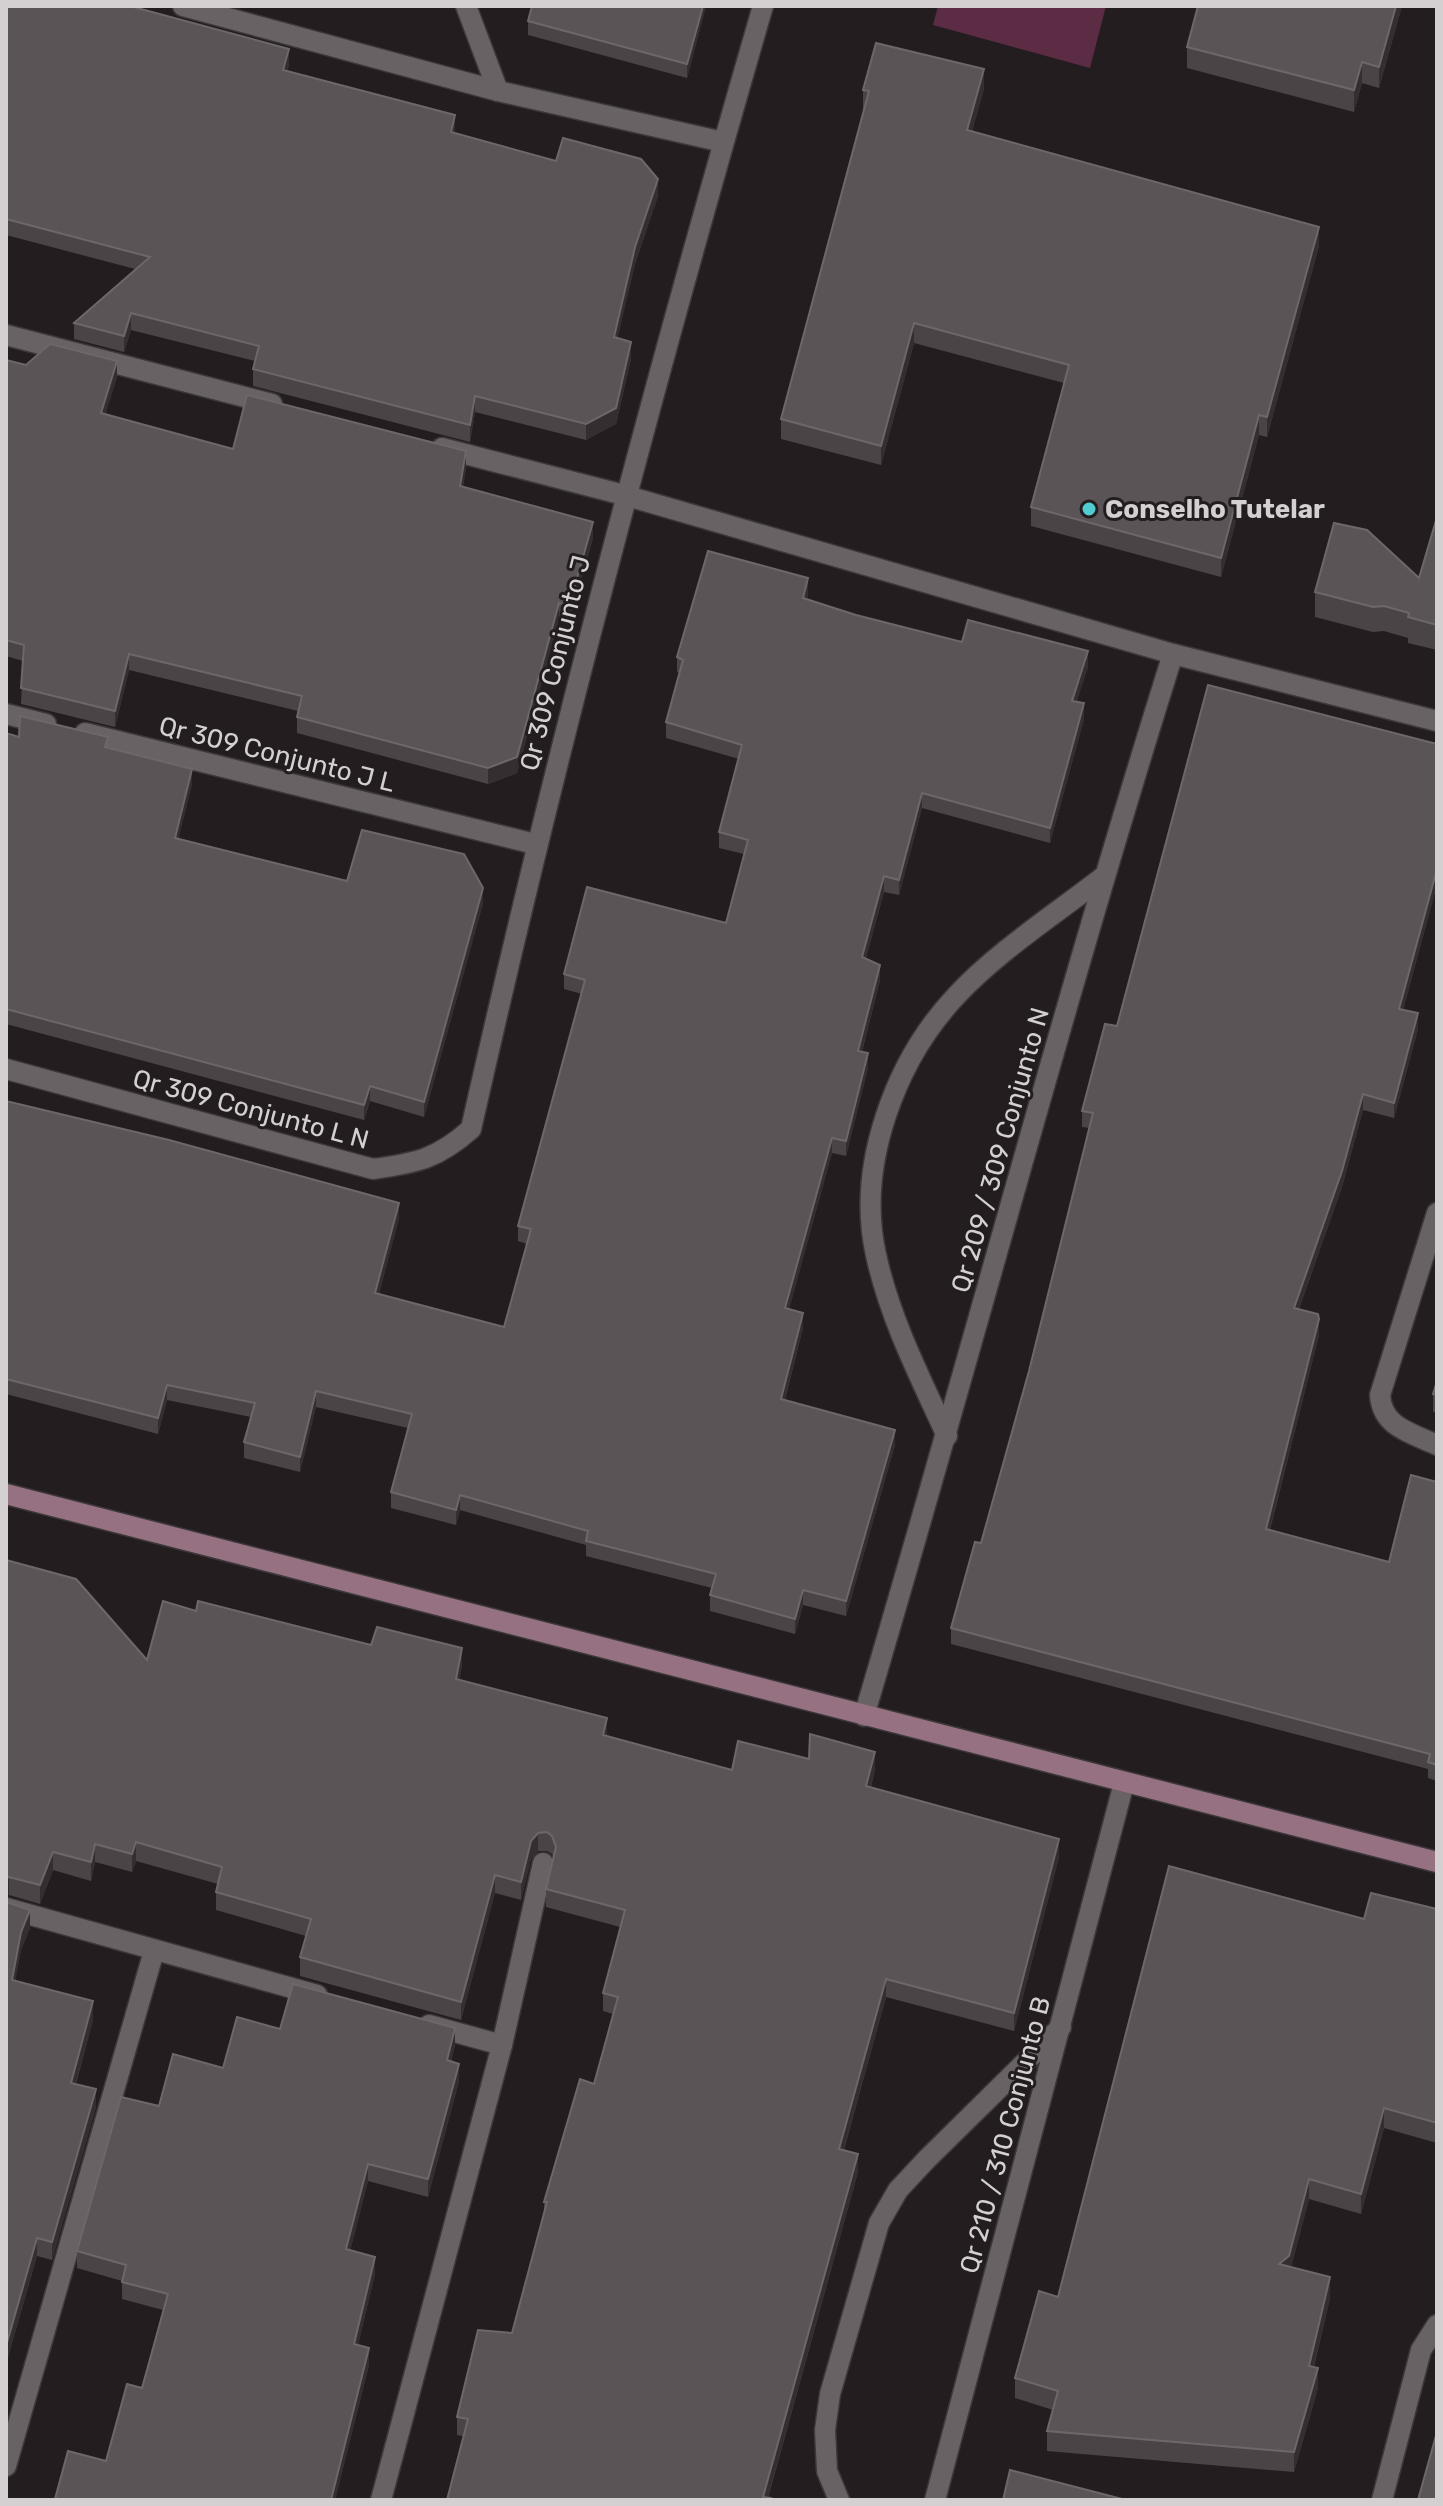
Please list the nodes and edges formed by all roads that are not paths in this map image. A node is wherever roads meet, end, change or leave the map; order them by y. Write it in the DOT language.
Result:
graph roads {
  1 [pos="183,6"];
  2 [pos="466,6"];
  3 [pos="763,6"];
  4 [pos="498,91"];
  5 [pos="723,142"];
  6 [pos="6,335"];
  7 [pos="300,411"];
  8 [pos="423,443"];
  9 [pos="624,495"];
  10 [pos="1173,654"];
  11 [pos="6,714"];
  12 [pos="1437,721"];
  13 [pos="535,844"];
  14 [pos="1103,877"];
  15 [pos="6,1069"];
  16 [pos="1437,1213"];
  17 [pos="947,1436"];
  18 [pos="1437,1445"];
  19 [pos="6,1494"];
  20 [pos="864,1716"];
  21 [pos="1124,1783"];
  22 [pos="1437,1862"];
  23 [pos="543,1863"];
  24 [pos="6,1908"];
  25 [pos="154,1951"];
  26 [pos="336,2000"];
  27 [pos="411,2020"];
  28 [pos="1061,2027"];
  29 [pos="502,2045"];
  30 [pos="1437,2325"];
  31 [pos="6,2466"];
  32 [pos="381,2500"];
  33 [pos="839,2500"];
  34 [pos="935,2500"];
  35 [pos="1382,2500"];
  1 -- 4 [label="street"];
  2 -- 4 [label="street"];
  3 -- 5 [label="street, Qr 309 Conjunto J"];
  4 -- 5 [label="street"];
  5 -- 9 [label="street, Qr 309 Conjunto J"];
  6 -- 7 [label="street"];
  8 -- 9 [label="street"];
  9 -- 10 [label="street"];
  9 -- 13 [label="street, Qr 309 Conjunto J"];
  10 -- 12 [label="street"];
  10 -- 14 [label="street, Qr 209 / 309 Conjunto N"];
  11 -- 13 [label="street, Qr 309 Conjunto J L"];
  13 -- 15 [label="street, Qr 309 Conjunto L N"];
  14 -- 17 [label="street, Qr 209 / 309 Conjunto N"];
  14 -- 17 [label="street"];
  16 -- 18 [label="street"];
  17 -- 20 [label="street, Qr 209 / 309 Conjunto N"];
  19 -- 20 [label="street"];
  20 -- 21 [label="street"];
  21 -- 22 [label="street"];
  21 -- 28 [label="street, Qr 210 / 310 Conjunto B"];
  23 -- 29 [label="street"];
  24 -- 25 [label="street"];
  25 -- 26 [label="street"];
  25 -- 31 [label="street"];
  27 -- 29 [label="street"];
  28 -- 33 [label="street"];
  28 -- 34 [label="street, Qr 210 / 310 Conjunto B"];
  29 -- 32 [label="street"];
  30 -- 35 [label="street"];
}
